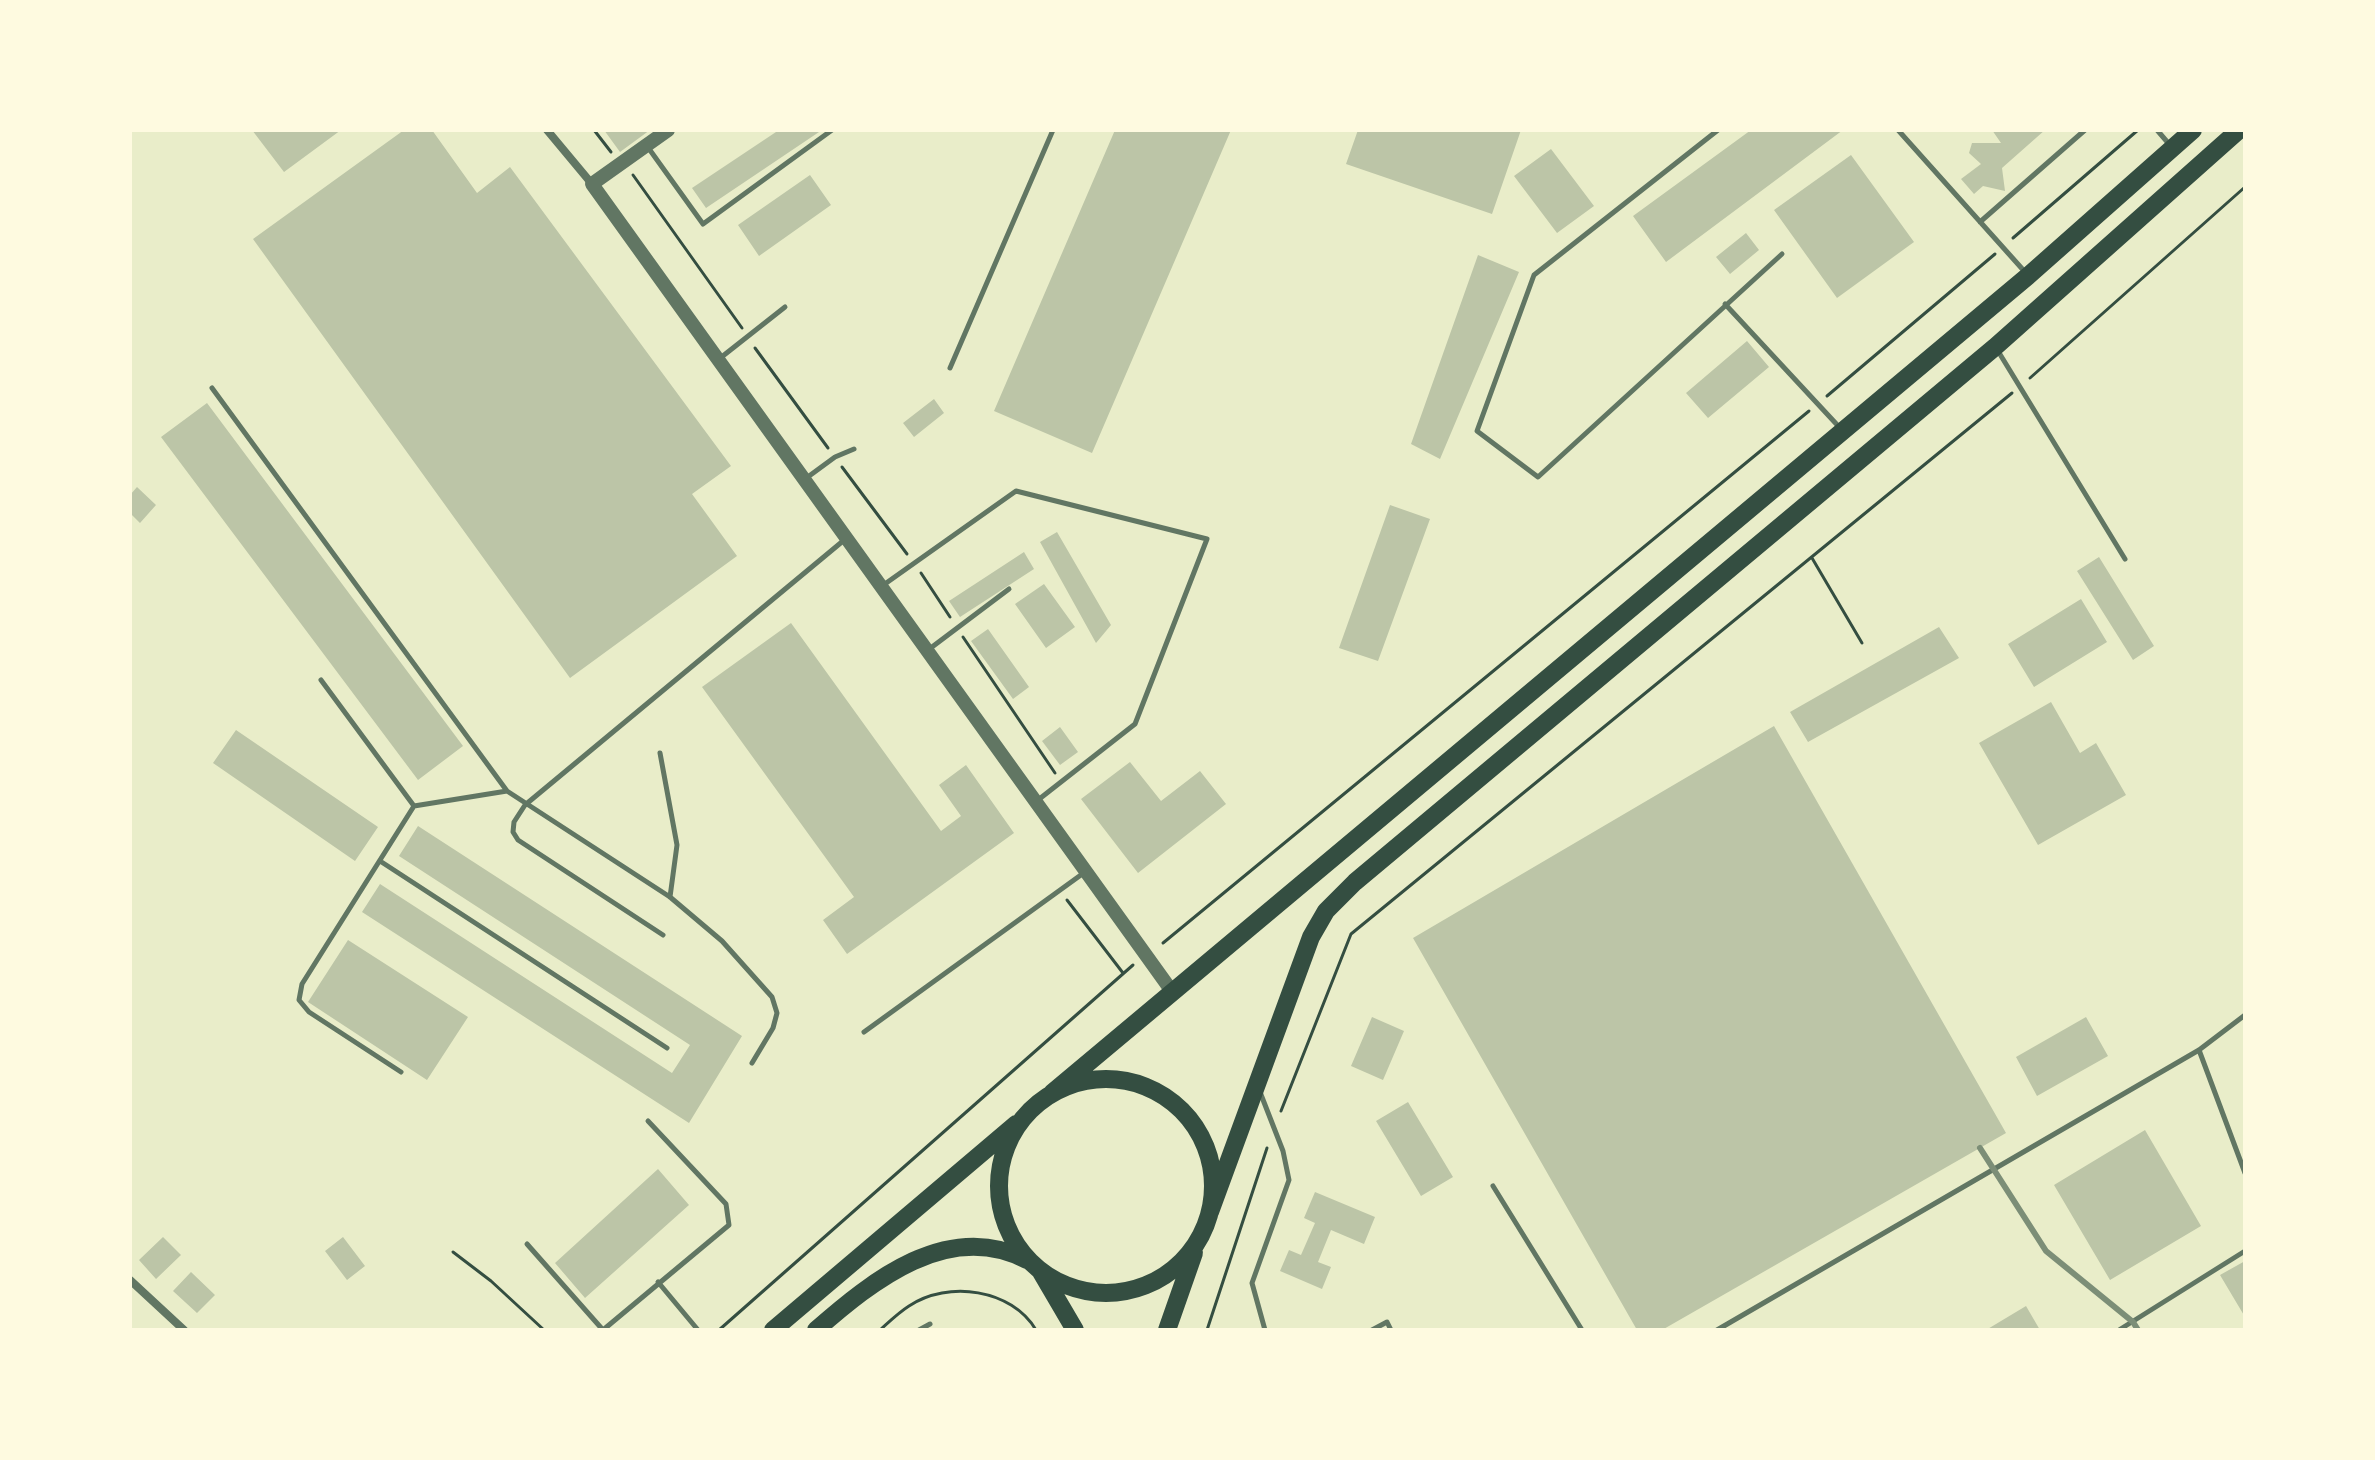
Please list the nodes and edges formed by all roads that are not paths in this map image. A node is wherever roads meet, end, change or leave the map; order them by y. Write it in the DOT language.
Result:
graph roads {
  1 [pos="547,130"];
  2 [pos="668,130"];
  3 [pos="832,130"];
  4 [pos="1053,130"];
  5 [pos="1718,130"];
  6 [pos="1898,130"];
  7 [pos="2085,130"];
  8 [pos="2157,130"];
  9 [pos="2193,130"];
  10 [pos="2239,130"];
  11 [pos="647,145"];
  12 [pos="2172,148"];
  13 [pos="592,184"];
  14 [pos="1980,222"];
  15 [pos="1782,254"];
  16 [pos="2028,276"];
  17 [pos="1725,304"];
  18 [pos="785,307"];
  19 [pos="1995,347"];
  20 [pos="718,359"];
  21 [pos="950,368"];
  22 [pos="212,388"];
  23 [pos="1843,431"];
  24 [pos="854,449"];
  25 [pos="805,480"];
  26 [pos="847,538"];
  27 [pos="2125,559"];
  28 [pos="881,586"];
  29 [pos="1009,589"];
  30 [pos="927,650"];
  31 [pos="321,680"];
  32 [pos="660,753"];
  33 [pos="507,791"];
  34 [pos="1036,802"];
  35 [pos="525,805"];
  36 [pos="414,806"];
  37 [pos="380,861"];
  38 [pos="1086,871"];
  39 [pos="670,897"];
  40 [pos="663,935"];
  41 [pos="1171,990"];
  42 [pos="2245,1015"];
  43 [pos="864,1032"];
  44 [pos="667,1048"];
  45 [pos="2199,1050"];
  46 [pos="752,1063"];
  47 [pos="401,1072"];
  48 [pos="1256,1083"];
  49 [pos="1052,1093"];
  50 [pos="1022,1120"];
  51 [pos="648,1121"];
  52 [pos="2245,1173"];
  53 [pos="1493,1186"];
  54 [pos="1210,1212"];
  55 [pos="1199,1239"];
  56 [pos="527,1244"];
  57 [pos="2245,1251"];
  58 [pos="1035,1265"];
  59 [pos="130,1280"];
  60 [pos="658,1282"];
  61 [pos="930,1324"];
  62 [pos="184,1330"];
  63 [pos="698,1330"];
  64 [pos="773,1330"];
  65 [pos="816,1330"];
  66 [pos="919,1330"];
  67 [pos="1075,1330"];
  68 [pos="1167,1330"];
  69 [pos="1265,1330"];
  70 [pos="1372,1330"];
  71 [pos="1391,1330"];
  72 [pos="1582,1330"];
  73 [pos="1717,1330"];
  74 [pos="2119,1330"];
  1 -- 13 [label="street"];
  2 -- 11 [label="street"];
  3 -- 11 [label="lane"];
  4 -- 21 [label="lane"];
  5 -- 17 [label="lane"];
  6 -- 14 [label="lane"];
  7 -- 14 [label="lane"];
  8 -- 12 [label="lane"];
  9 -- 12 [label="main road"];
  10 -- 19 [label="main road"];
  11 -- 13 [label="street"];
  12 -- 16 [label="main road"];
  13 -- 20 [label="street"];
  14 -- 16 [label="lane"];
  15 -- 17 [label="lane"];
  16 -- 23 [label="main road"];
  17 -- 23 [label="lane"];
  18 -- 20 [label="lane"];
  19 -- 27 [label="lane"];
  19 -- 48 [label="main road"];
  20 -- 25 [label="street"];
  22 -- 33 [label="lane"];
  23 -- 41 [label="main road"];
  24 -- 25 [label="lane"];
  25 -- 26 [label="street"];
  26 -- 28 [label="street"];
  26 -- 35 [label="lane"];
  28 -- 30 [label="street"];
  28 -- 34 [label="lane"];
  29 -- 30 [label="lane"];
  30 -- 34 [label="street"];
  31 -- 36 [label="lane"];
  32 -- 39 [label="lane"];
  33 -- 35 [label="lane"];
  33 -- 36 [label="lane"];
  34 -- 38 [label="street"];
  35 -- 39 [label="lane"];
  35 -- 40 [label="lane"];
  36 -- 37 [label="lane"];
  37 -- 44 [label="lane"];
  37 -- 47 [label="lane"];
  38 -- 41 [label="street"];
  38 -- 43 [label="lane"];
  39 -- 46 [label="lane"];
  41 -- 49 [label="main road"];
  42 -- 45 [label="lane"];
  45 -- 52 [label="lane"];
  45 -- 73 [label="lane"];
  48 -- 54 [label="main road"];
  48 -- 69 [label="lane"];
  49 -- 50 [label="main road"];
  49 -- 54 [label="main road"];
  50 -- 58 [label="main road"];
  50 -- 64 [label="main road"];
  51 -- 60 [label="lane"];
  53 -- 72 [label="lane"];
  54 -- 55 [label="main road"];
  55 -- 58 [label="main road"];
  55 -- 68 [label="main road"];
  56 -- 60 [label="lane"];
  57 -- 74 [label="lane"];
  58 -- 65 [label="main road"];
  58 -- 67 [label="main road"];
  59 -- 62 [label="street"];
  60 -- 63 [label="lane"];
  61 -- 66 [label="lane"];
  70 -- 71 [label="lane"];
}
